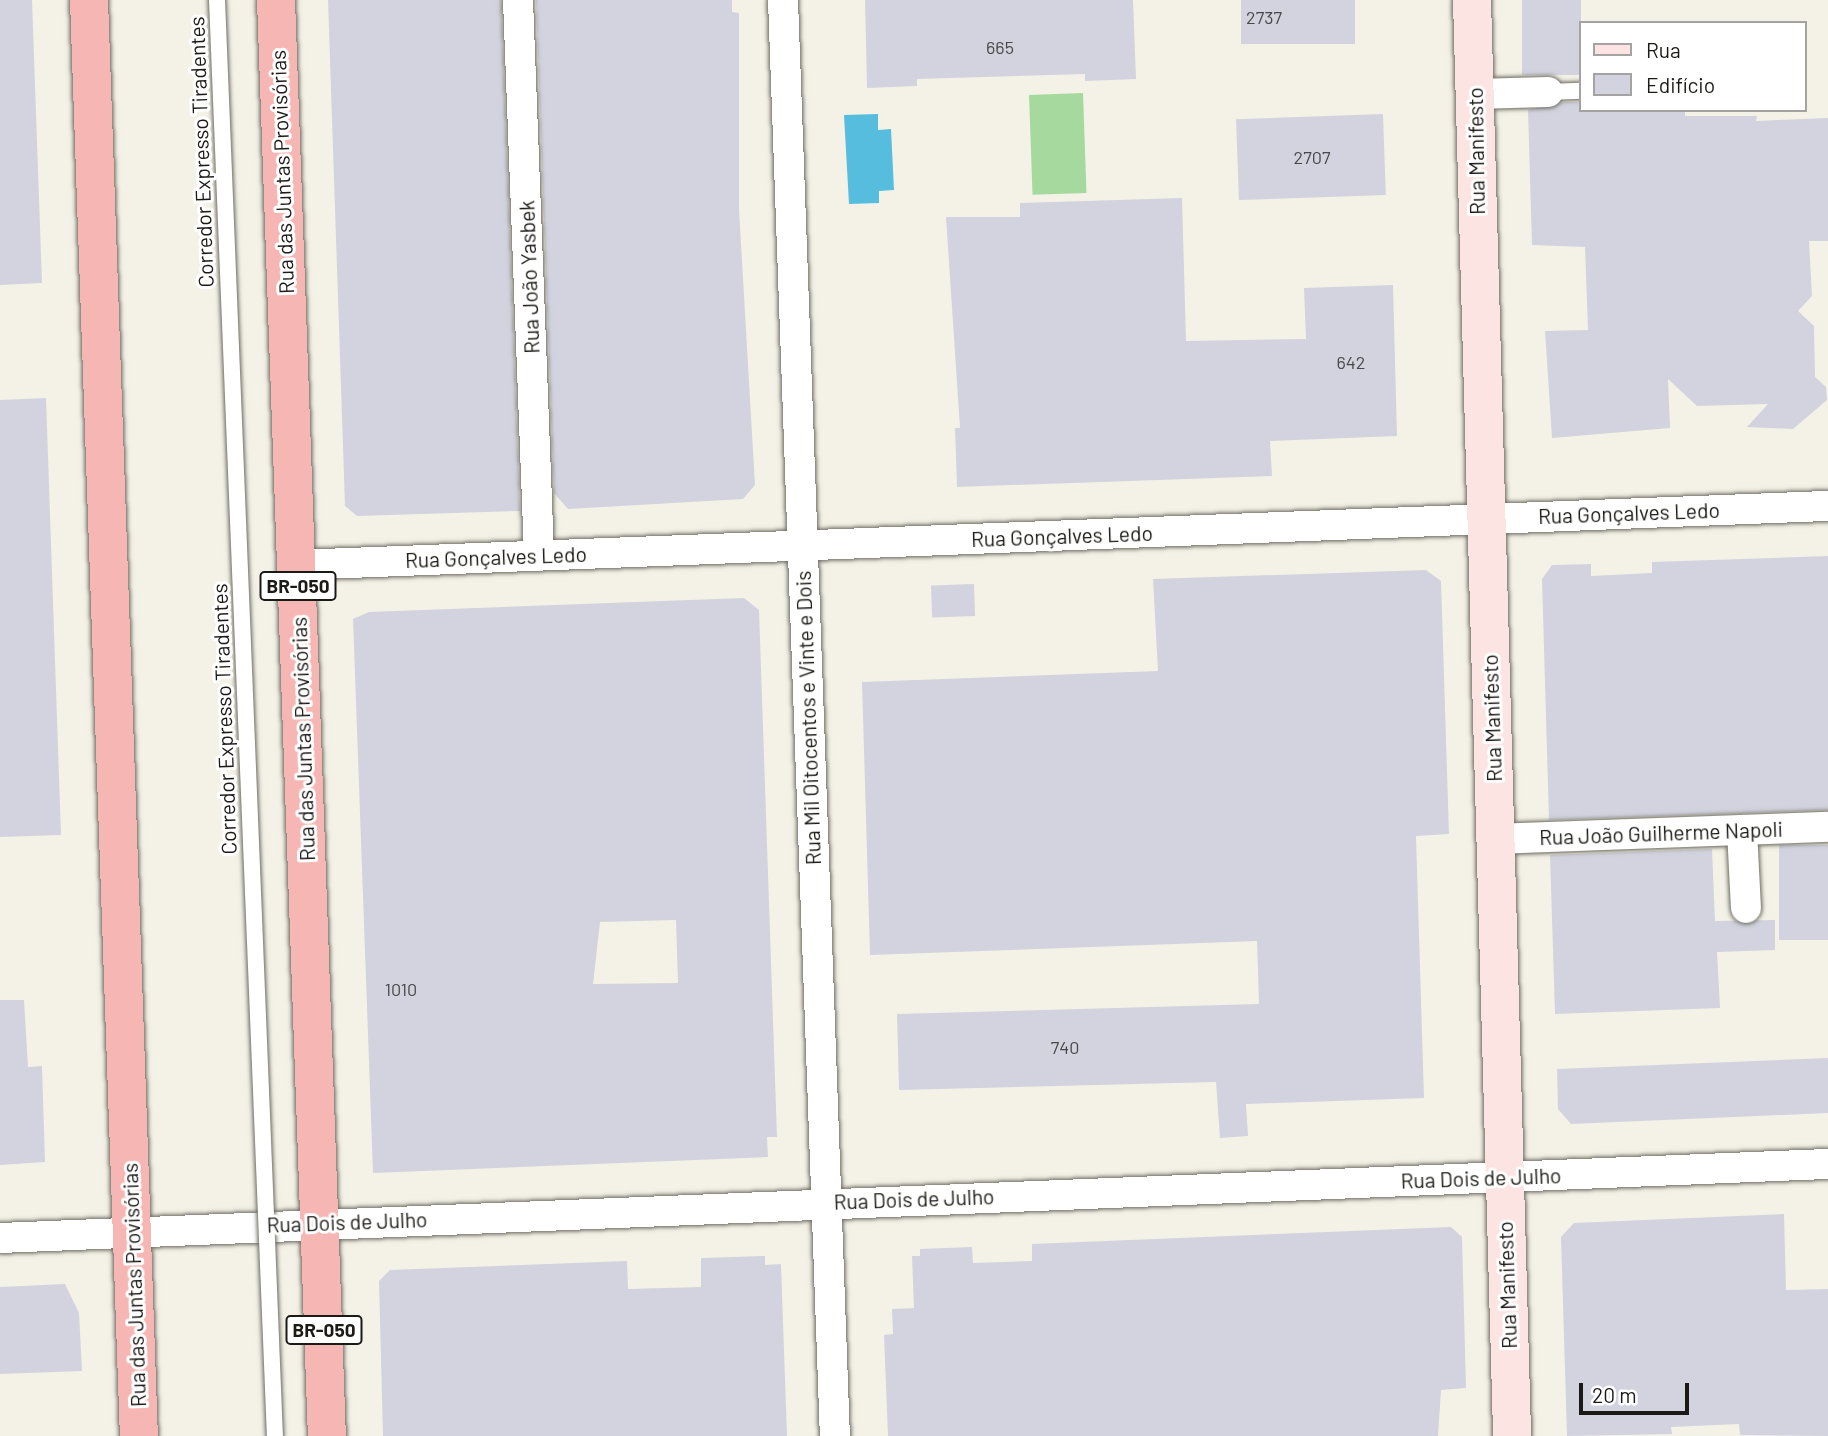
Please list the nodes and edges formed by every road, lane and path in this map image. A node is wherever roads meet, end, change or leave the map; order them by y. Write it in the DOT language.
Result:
graph roads {
  1 [pos="89,0"];
  2 [pos="216,0"];
  3 [pos="276,0"];
  4 [pos="518,0"];
  5 [pos="783,0"];
  6 [pos="1472,0"];
  7 [pos="1580,91"];
  8 [pos="1548,92"];
  9 [pos="1475,94"];
  10 [pos="1828,506"];
  11 [pos="1486,519"];
  12 [pos="801,547"];
  13 [pos="539,555"];
  14 [pos="297,565"];
  15 [pos="1828,827"];
  16 [pos="1742,830"];
  17 [pos="1495,839"];
  18 [pos="1746,908"];
  19 [pos="1828,1164"];
  20 [pos="1504,1177"];
  21 [pos="826,1202"];
  22 [pos="321,1224"];
  23 [pos="133,1230"];
  24 [pos="0,1237"];
  25 [pos="139,1436"];
  26 [pos="275,1436"];
  27 [pos="327,1436"];
  28 [pos="835,1436"];
  29 [pos="1512,1436"];
  1 -- 23 [label="highway, Rua das Juntas Provisórias"];
  2 -- 26 [label="lane, Corredor Expresso Tiradentes, bridge"];
  3 -- 14 [label="highway, Rua das Juntas Provisórias / BR-050"];
  4 -- 13 [label="street, Rua João Yasbek"];
  5 -- 12 [label="street, Rua Mil Oitocentos e Vinte e Dois"];
  6 -- 9 [label="main road, Rua Manifesto"];
  7 -- 8 [label="lane"];
  8 -- 9 [label="street"];
  9 -- 11 [label="main road, Rua Manifesto"];
  10 -- 11 [label="street, Rua Gonçalves Ledo"];
  11 -- 12 [label="street, Rua Gonçalves Ledo"];
  11 -- 17 [label="main road, Rua Manifesto"];
  12 -- 13 [label="street, Rua Gonçalves Ledo"];
  12 -- 21 [label="street, Rua Mil Oitocentos e Vinte e Dois"];
  13 -- 14 [label="street, Rua Gonçalves Ledo"];
  14 -- 22 [label="highway, Rua das Juntas Provisórias / BR-050"];
  15 -- 16 [label="street, Rua João Guilherme Napoli"];
  16 -- 17 [label="street, Rua João Guilherme Napoli"];
  16 -- 18 [label="street"];
  17 -- 20 [label="main road, Rua Manifesto"];
  19 -- 20 [label="street, Rua Dois de Julho"];
  20 -- 21 [label="street, Rua Dois de Julho"];
  20 -- 29 [label="main road, Rua Manifesto"];
  21 -- 22 [label="street, Rua Dois de Julho"];
  21 -- 28 [label="street, Rua Mil Oitocentos e Vinte e Dois"];
  22 -- 23 [label="street, Rua Dois de Julho"];
  22 -- 27 [label="highway, Rua das Juntas Provisórias / BR-050"];
  23 -- 24 [label="street, Rua Dois de Julho"];
  23 -- 25 [label="highway, Rua das Juntas Provisórias"];
}
